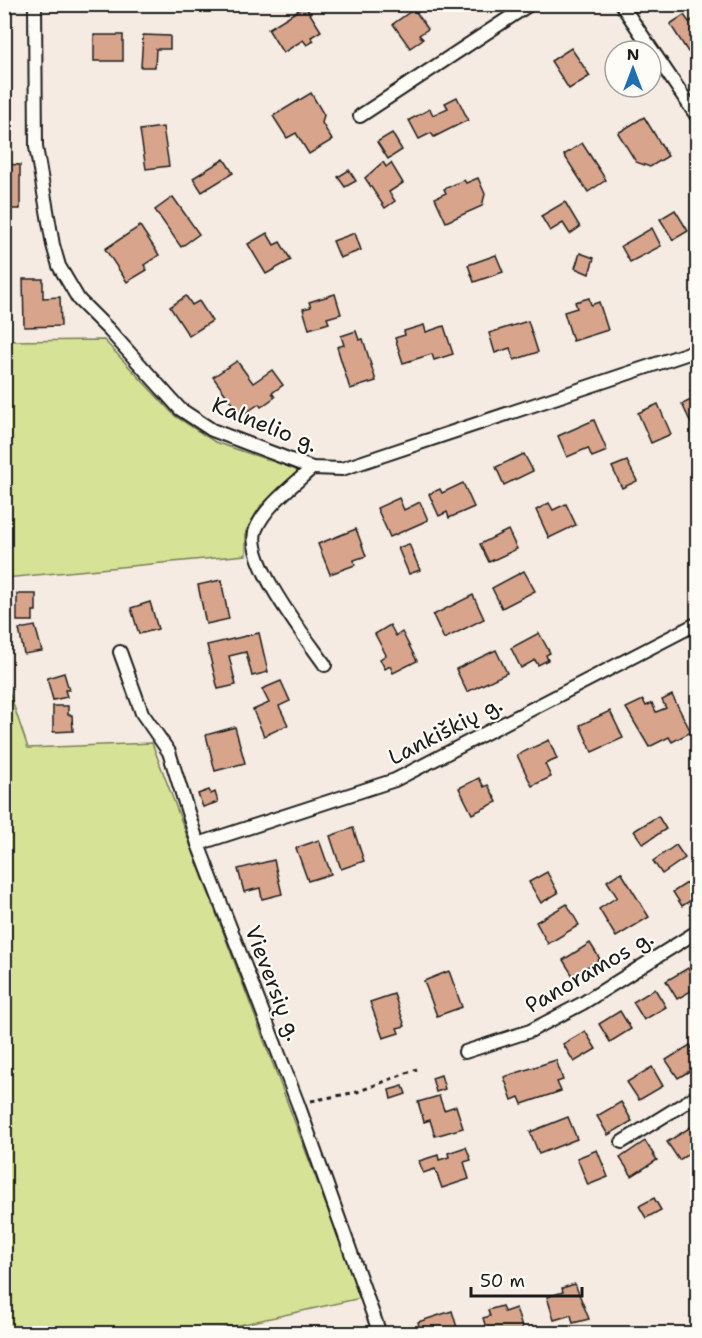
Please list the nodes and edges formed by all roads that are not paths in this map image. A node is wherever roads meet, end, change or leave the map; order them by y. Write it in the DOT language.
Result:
graph roads {
  1 [pos="35,4"];
  2 [pos="531,4"];
  3 [pos="621,4"];
  4 [pos="360,116"];
  5 [pos="698,118"];
  6 [pos="698,350"];
  7 [pos="312,468"];
  8 [pos="698,623"];
  9 [pos="120,652"];
  10 [pos="325,665"];
  11 [pos="198,844"];
  12 [pos="698,931"];
  13 [pos="465,1052"];
  14 [pos="698,1095"];
  15 [pos="622,1142"];
  16 [pos="380,1334"];
  1 -- 7 [label="street, Kalnelio g."];
  2 -- 4 [label="street"];
  3 -- 5 [label="street"];
  6 -- 7 [label="street, Kalnelio g."];
  7 -- 10 [label="street"];
  8 -- 11 [label="street, Lankiškių g."];
  9 -- 11 [label="street, Vieversių g."];
  11 -- 16 [label="street, Vieversių g."];
  12 -- 13 [label="street, Panoramos g."];
  14 -- 15 [label="street"];
}
